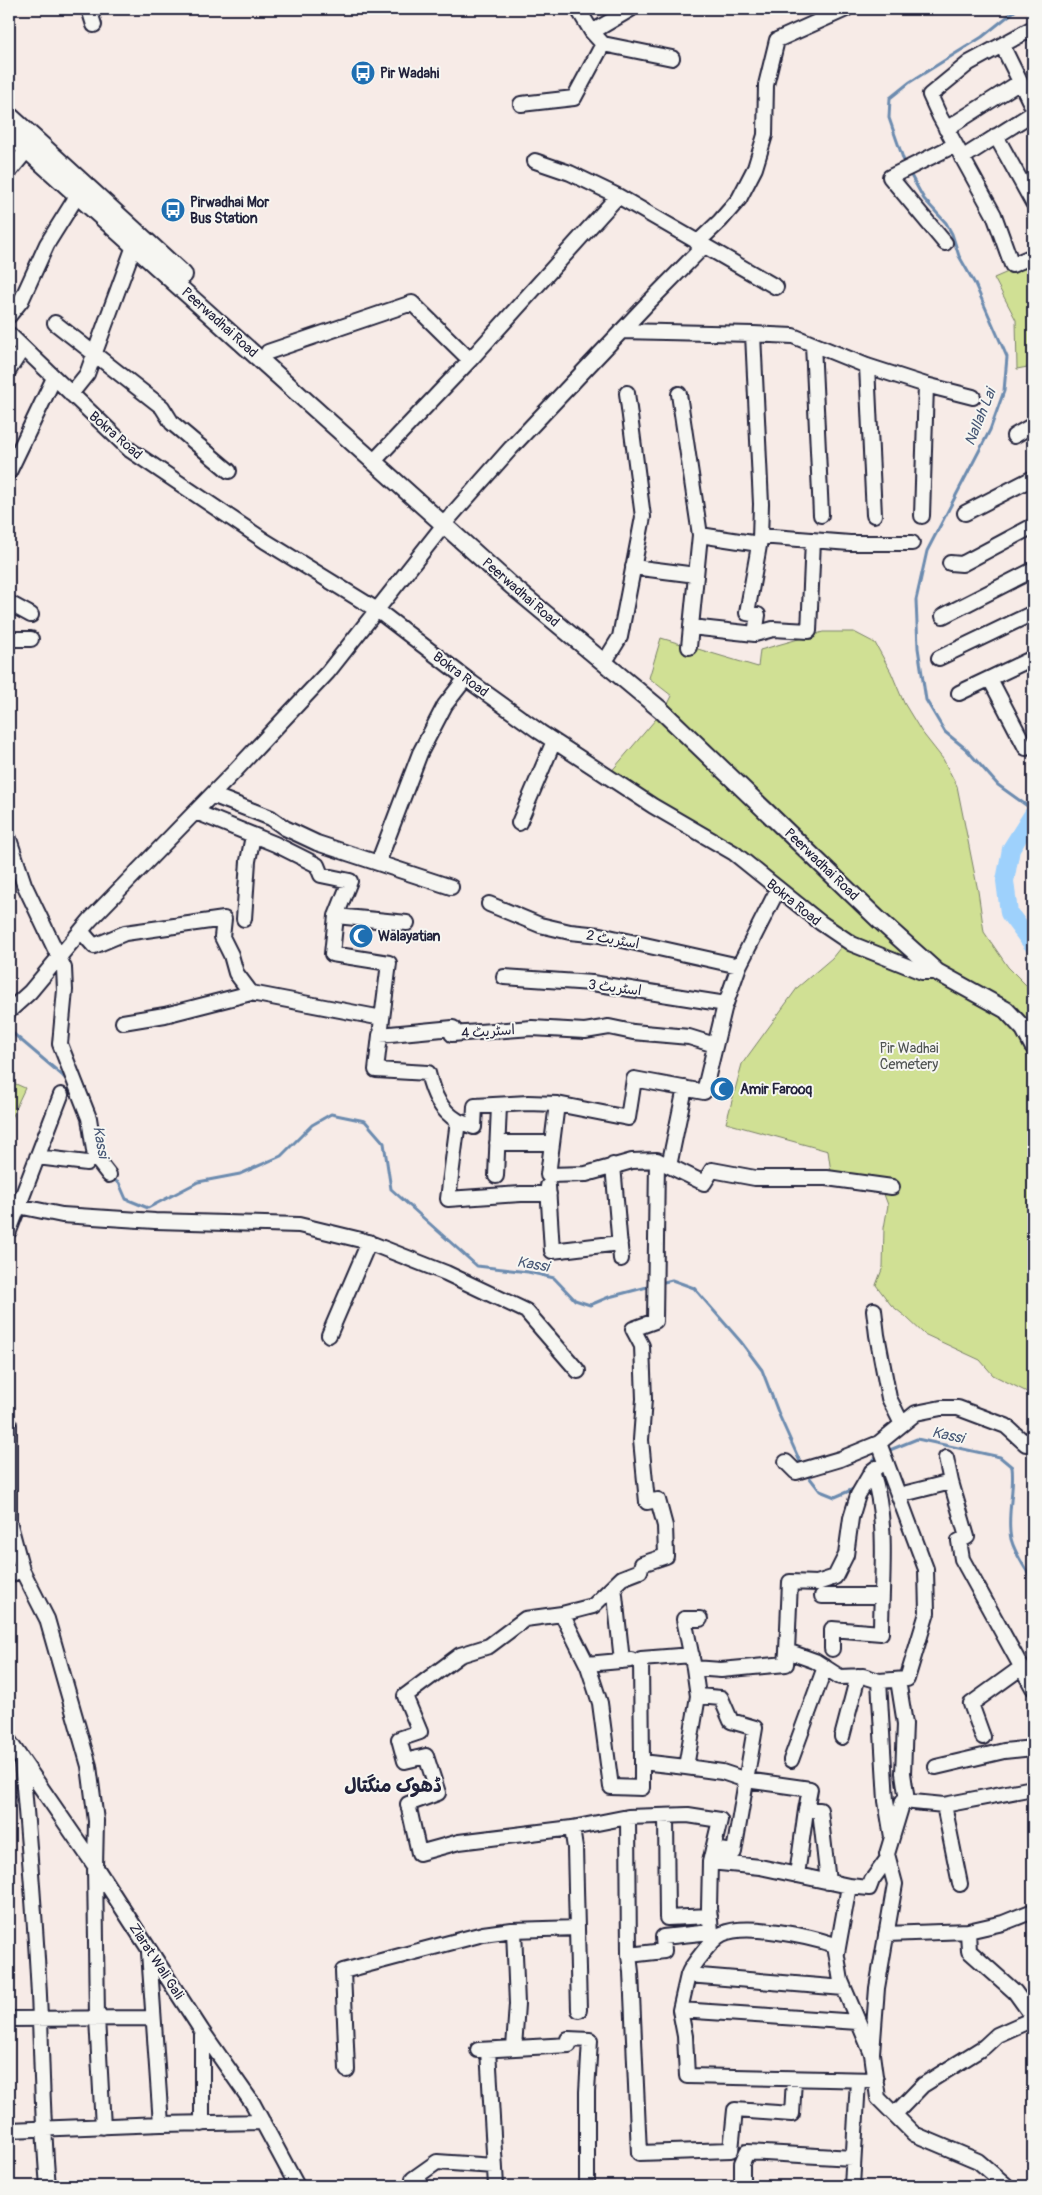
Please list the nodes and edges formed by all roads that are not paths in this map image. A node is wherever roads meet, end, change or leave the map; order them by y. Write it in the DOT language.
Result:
graph roads {
  1 [pos="89,9"];
  2 [pos="578,9"];
  3 [pos="629,9"];
  4 [pos="846,9"];
  5 [pos="94,25"];
  6 [pos="1033,28"];
  7 [pos="592,32"];
  8 [pos="603,44"];
  9 [pos="1002,45"];
  10 [pos="672,58"];
  11 [pos="1020,82"];
  12 [pos="521,104"];
  13 [pos="1033,108"];
  14 [pos="1033,113"];
  15 [pos="9,115"];
  16 [pos="946,129"];
  17 [pos="9,134"];
  18 [pos="996,136"];
  19 [pos="27,150"];
  20 [pos="959,152"];
  21 [pos="535,161"];
  22 [pos="9,172"];
  23 [pos="77,196"];
  24 [pos="618,196"];
  25 [pos="1033,203"];
  26 [pos="945,244"];
  27 [pos="700,245"];
  28 [pos="134,246"];
  29 [pos="1033,256"];
  30 [pos="776,287"];
  31 [pos="9,316"];
  32 [pos="55,323"];
  33 [pos="621,331"];
  34 [pos="9,334"];
  35 [pos="753,334"];
  36 [pos="812,344"];
  37 [pos="23,348"];
  38 [pos="268,352"];
  39 [pos="95,354"];
  40 [pos="470,360"];
  41 [pos="867,366"];
  42 [pos="9,370"];
  43 [pos="54,378"];
  44 [pos="926,385"];
  45 [pos="627,393"];
  46 [pos="71,394"];
  47 [pos="679,394"];
  48 [pos="973,397"];
  49 [pos="1033,426"];
  50 [pos="1014,436"];
  51 [pos="378,458"];
  52 [pos="229,471"];
  53 [pos="9,472"];
  54 [pos="1033,478"];
  55 [pos="965,513"];
  56 [pos="821,515"];
  57 [pos="874,515"];
  58 [pos="922,516"];
  59 [pos="447,521"];
  60 [pos="1033,526"];
  61 [pos="700,535"];
  62 [pos="760,540"];
  63 [pos="813,540"];
  64 [pos="912,543"];
  65 [pos="950,563"];
  66 [pos="634,567"];
  67 [pos="1033,570"];
  68 [pos="696,575"];
  69 [pos="9,603"];
  70 [pos="377,610"];
  71 [pos="1033,613"];
  72 [pos="31,615"];
  73 [pos="943,616"];
  74 [pos="691,627"];
  75 [pos="755,634"];
  76 [pos="9,639"];
  77 [pos="31,640"];
  78 [pos="689,647"];
  79 [pos="939,658"];
  80 [pos="1033,658"];
  81 [pos="602,661"];
  82 [pos="466,678"];
  83 [pos="990,679"];
  84 [pos="959,693"];
  85 [pos="554,741"];
  86 [pos="1026,748"];
  87 [pos="212,795"];
  88 [pos="196,812"];
  89 [pos="519,823"];
  90 [pos="254,836"];
  91 [pos="9,839"];
  92 [pos="378,863"];
  93 [pos="451,887"];
  94 [pos="778,889"];
  95 [pos="489,904"];
  96 [pos="336,916"];
  97 [pos="244,920"];
  98 [pos="407,923"];
  99 [pos="81,931"];
  100 [pos="60,957"];
  101 [pos="739,966"];
  102 [pos="937,972"];
  103 [pos="504,977"];
  104 [pos="251,993"];
  105 [pos="726,1004"];
  106 [pos="9,1011"];
  107 [pos="382,1018"];
  108 [pos="123,1022"];
  109 [pos="380,1035"];
  110 [pos="715,1045"];
  111 [pos="1033,1046"];
  112 [pos="685,1088"];
  113 [pos="61,1096"];
  114 [pos="557,1104"];
  115 [pos="499,1106"];
  116 [pos="458,1122"];
  117 [pos="498,1143"];
  118 [pos="552,1143"];
  119 [pos="37,1157"];
  120 [pos="87,1163"];
  121 [pos="663,1163"];
  122 [pos="613,1165"];
  123 [pos="109,1175"];
  124 [pos="548,1175"];
  125 [pos="496,1176"];
  126 [pos="892,1187"];
  127 [pos="549,1194"];
  128 [pos="18,1206"];
  129 [pos="9,1231"];
  130 [pos="369,1242"];
  131 [pos="620,1243"];
  132 [pos="621,1258"];
  133 [pos="874,1310"];
  134 [pos="329,1335"];
  135 [pos="578,1371"];
  136 [pos="9,1424"];
  137 [pos="902,1424"];
  138 [pos="1033,1437"];
  139 [pos="879,1443"];
  140 [pos="946,1458"];
  141 [pos="886,1460"];
  142 [pos="791,1467"];
  143 [pos="872,1471"];
  144 [pos="951,1482"];
  145 [pos="898,1495"];
  146 [pos="22,1570"];
  147 [pos="9,1575"];
  148 [pos="614,1586"];
  149 [pos="822,1596"];
  150 [pos="881,1596"];
  151 [pos="562,1614"];
  152 [pos="700,1620"];
  153 [pos="832,1649"];
  154 [pos="787,1651"];
  155 [pos="641,1659"];
  156 [pos="622,1661"];
  157 [pos="693,1662"];
  158 [pos="587,1664"];
  159 [pos="825,1667"];
  160 [pos="1022,1667"];
  161 [pos="858,1676"];
  162 [pos="898,1680"];
  163 [pos="879,1681"];
  164 [pos="1033,1688"];
  165 [pos="698,1696"];
  166 [pos="842,1737"];
  167 [pos="983,1737"];
  168 [pos="9,1741"];
  169 [pos="1033,1748"];
  170 [pos="791,1760"];
  171 [pos="22,1761"];
  172 [pos="642,1762"];
  173 [pos="686,1767"];
  174 [pos="936,1767"];
  175 [pos="746,1780"];
  176 [pos="1033,1788"];
  177 [pos="907,1801"];
  178 [pos="944,1805"];
  179 [pos="806,1810"];
  180 [pos="628,1816"];
  181 [pos="666,1816"];
  182 [pos="572,1828"];
  183 [pos="892,1837"];
  184 [pos="711,1855"];
  185 [pos="888,1858"];
  186 [pos="95,1866"];
  187 [pos="796,1875"];
  188 [pos="828,1882"];
  189 [pos="960,1884"];
  190 [pos="849,1886"];
  191 [pos="1033,1911"];
  192 [pos="710,1916"];
  193 [pos="577,1928"];
  194 [pos="514,1930"];
  195 [pos="968,1931"];
  196 [pos="886,1934"];
  197 [pos="149,1950"];
  198 [pos="836,1954"];
  199 [pos="629,1955"];
  200 [pos="688,1975"];
  201 [pos="844,1988"];
  202 [pos="579,2010"];
  203 [pos="680,2010"];
  204 [pos="97,2018"];
  205 [pos="153,2018"];
  206 [pos="1033,2018"];
  207 [pos="9,2019"];
  208 [pos="40,2020"];
  209 [pos="858,2022"];
  210 [pos="202,2031"];
  211 [pos="514,2048"];
  212 [pos="872,2054"];
  213 [pos="347,2070"];
  214 [pos="794,2079"];
  215 [pos="858,2080"];
  216 [pos="876,2080"];
  217 [pos="895,2114"];
  218 [pos="262,2122"];
  219 [pos="161,2124"];
  220 [pos="202,2124"];
  221 [pos="104,2127"];
  222 [pos="43,2129"];
  223 [pos="9,2130"];
  224 [pos="853,2158"];
  225 [pos="494,2166"];
  226 [pos="48,2186"];
  227 [pos="297,2186"];
  228 [pos="414,2186"];
  229 [pos="496,2186"];
  230 [pos="586,2186"];
  231 [pos="742,2186"];
  232 [pos="852,2186"];
  233 [pos="1007,2186"];
  1 -- 5 [label="street"];
  2 -- 7 [label="street"];
  3 -- 7 [label="street"];
  4 -- 27 [label="street"];
  6 -- 9 [label="street"];
  7 -- 8 [label="street"];
  8 -- 10 [label="street"];
  8 -- 12 [label="street"];
  9 -- 11 [label="street"];
  9 -- 16 [label="street"];
  11 -- 13 [label="street"];
  11 -- 16 [label="street"];
  14 -- 18 [label="street"];
  15 -- 38 [label="main road"];
  16 -- 20 [label="street"];
  17 -- 19 [label="main road, Peerwadhai Road"];
  18 -- 20 [label="street"];
  18 -- 25 [label="street"];
  19 -- 22 [label="street"];
  19 -- 23 [label="main road, Peerwadhai Road"];
  20 -- 26 [label="street"];
  20 -- 29 [label="street"];
  21 -- 24 [label="street"];
  23 -- 28 [label="main road, Peerwadhai Road"];
  23 -- 31 [label="street"];
  24 -- 27 [label="street"];
  24 -- 40 [label="street"];
  27 -- 30 [label="street"];
  27 -- 33 [label="street"];
  28 -- 39 [label="street"];
  28 -- 51 [label="main road, Peerwadhai Road"];
  32 -- 39 [label="street"];
  33 -- 35 [label="street"];
  33 -- 59 [label="street"];
  34 -- 37 [label="street, Bokra Road"];
  35 -- 36 [label="street"];
  35 -- 62 [label="street"];
  36 -- 41 [label="street"];
  36 -- 56 [label="street"];
  37 -- 42 [label="street"];
  37 -- 43 [label="street, Bokra Road"];
  38 -- 40 [label="street"];
  38 -- 51 [label="main road"];
  39 -- 46 [label="street"];
  39 -- 52 [label="street"];
  40 -- 51 [label="street"];
  41 -- 44 [label="street"];
  41 -- 57 [label="street"];
  43 -- 46 [label="street, Bokra Road"];
  43 -- 53 [label="street"];
  44 -- 48 [label="street"];
  44 -- 58 [label="street"];
  45 -- 66 [label="street"];
  46 -- 70 [label="street, Bokra Road"];
  47 -- 61 [label="street"];
  49 -- 50 [label="street"];
  51 -- 59 [label="main road, Peerwadhai Road"];
  54 -- 55 [label="street"];
  59 -- 70 [label="street"];
  59 -- 81 [label="main road, Peerwadhai Road"];
  60 -- 65 [label="street"];
  61 -- 62 [label="street"];
  61 -- 68 [label="street"];
  62 -- 63 [label="street"];
  62 -- 75 [label="street"];
  63 -- 64 [label="street"];
  63 -- 75 [label="street"];
  66 -- 68 [label="street"];
  66 -- 81 [label="street"];
  67 -- 73 [label="street"];
  68 -- 74 [label="street"];
  69 -- 72 [label="street"];
  70 -- 82 [label="street, Bokra Road"];
  70 -- 87 [label="street"];
  71 -- 79 [label="street"];
  74 -- 75 [label="street"];
  74 -- 78 [label="street"];
  76 -- 77 [label="street"];
  80 -- 83 [label="street"];
  81 -- 102 [label="main road, Peerwadhai Road"];
  82 -- 85 [label="street, Bokra Road"];
  82 -- 92 [label="street"];
  83 -- 84 [label="street"];
  83 -- 86 [label="street"];
  85 -- 89 [label="street"];
  85 -- 94 [label="street, Bokra Road"];
  87 -- 88 [label="street"];
  87 -- 92 [label="street"];
  88 -- 90 [label="street"];
  88 -- 99 [label="street"];
  90 -- 96 [label="street"];
  90 -- 97 [label="street"];
  91 -- 100 [label="street"];
  92 -- 93 [label="street"];
  94 -- 101 [label="street"];
  94 -- 102 [label="street, Bokra Road"];
  95 -- 101 [label="street, اسٹریٹ 2"];
  96 -- 98 [label="street"];
  96 -- 107 [label="street"];
  99 -- 100 [label="street"];
  99 -- 104 [label="street"];
  100 -- 106 [label="street"];
  100 -- 123 [label="street"];
  101 -- 105 [label="street"];
  102 -- 111 [label="main road, Peerwadhai Road"];
  103 -- 105 [label="street, اسٹریٹ 3"];
  104 -- 107 [label="street"];
  104 -- 108 [label="street"];
  105 -- 110 [label="street"];
  107 -- 109 [label="street"];
  109 -- 110 [label="street, اسٹریٹ 4"];
  109 -- 116 [label="street"];
  110 -- 112 [label="street"];
  112 -- 114 [label="street"];
  112 -- 121 [label="street"];
  113 -- 119 [label="street"];
  114 -- 115 [label="street"];
  114 -- 118 [label="street"];
  115 -- 116 [label="street"];
  115 -- 117 [label="street"];
  116 -- 127 [label="street"];
  117 -- 118 [label="street"];
  117 -- 125 [label="street"];
  118 -- 124 [label="street"];
  119 -- 120 [label="street"];
  119 -- 128 [label="street"];
  121 -- 122 [label="street"];
  121 -- 126 [label="street"];
  121 -- 148 [label="street"];
  122 -- 124 [label="street"];
  122 -- 131 [label="street"];
  124 -- 127 [label="street"];
  127 -- 131 [label="street"];
  128 -- 129 [label="street"];
  128 -- 130 [label="street"];
  130 -- 134 [label="street"];
  130 -- 135 [label="street"];
  131 -- 132 [label="street"];
  133 -- 137 [label="street"];
  136 -- 146 [label="street"];
  137 -- 138 [label="street"];
  137 -- 139 [label="street"];
  139 -- 141 [label="street"];
  139 -- 142 [label="street"];
  140 -- 144 [label="street"];
  141 -- 143 [label="street"];
  141 -- 145 [label="street"];
  143 -- 150 [label="street"];
  143 -- 154 [label="street"];
  144 -- 145 [label="street"];
  144 -- 160 [label="street"];
  145 -- 162 [label="street"];
  146 -- 147 [label="street"];
  146 -- 186 [label="street"];
  148 -- 151 [label="street"];
  148 -- 156 [label="street"];
  149 -- 150 [label="street"];
  150 -- 153 [label="street"];
  151 -- 158 [label="street"];
  151 -- 182 [label="street"];
  152 -- 157 [label="street"];
  154 -- 157 [label="street"];
  154 -- 159 [label="street"];
  155 -- 156 [label="street"];
  155 -- 157 [label="street"];
  155 -- 172 [label="street"];
  156 -- 158 [label="street"];
  157 -- 165 [label="street"];
  158 -- 172 [label="street"];
  159 -- 161 [label="street"];
  159 -- 170 [label="street"];
  160 -- 164 [label="street"];
  160 -- 167 [label="street"];
  161 -- 163 [label="street"];
  161 -- 166 [label="street"];
  162 -- 163 [label="street"];
  162 -- 177 [label="street"];
  163 -- 183 [label="street"];
  165 -- 173 [label="street"];
  165 -- 175 [label="street"];
  168 -- 171 [label="street, Ziarat Wali Gali"];
  169 -- 174 [label="street"];
  171 -- 186 [label="street, Ziarat Wali Gali"];
  171 -- 208 [label="street"];
  172 -- 173 [label="street"];
  173 -- 175 [label="street"];
  175 -- 179 [label="street"];
  175 -- 184 [label="street"];
  176 -- 178 [label="street"];
  177 -- 178 [label="street"];
  177 -- 183 [label="street"];
  178 -- 189 [label="street"];
  179 -- 187 [label="street"];
  179 -- 188 [label="street"];
  180 -- 181 [label="street"];
  180 -- 182 [label="street"];
  180 -- 199 [label="street"];
  181 -- 184 [label="street"];
  181 -- 192 [label="street"];
  182 -- 193 [label="street"];
  183 -- 185 [label="street"];
  184 -- 187 [label="street"];
  184 -- 192 [label="street"];
  185 -- 190 [label="street"];
  185 -- 196 [label="street"];
  186 -- 197 [label="street, Ziarat Wali Gali"];
  186 -- 204 [label="street"];
  187 -- 188 [label="street"];
  188 -- 190 [label="street"];
  190 -- 198 [label="street"];
  191 -- 195 [label="street"];
  192 -- 199 [label="street"];
  193 -- 194 [label="street"];
  193 -- 202 [label="street"];
  194 -- 211 [label="street"];
  194 -- 213 [label="street"];
  195 -- 196 [label="street"];
  195 -- 206 [label="street"];
  196 -- 212 [label="street"];
  197 -- 205 [label="street"];
  197 -- 210 [label="street, Ziarat Wali Gali"];
  198 -- 200 [label="street"];
  198 -- 201 [label="street"];
  199 -- 214 [label="street"];
  200 -- 201 [label="street"];
  200 -- 203 [label="street"];
  201 -- 209 [label="street"];
  203 -- 209 [label="street"];
  203 -- 214 [label="street"];
  204 -- 205 [label="street"];
  204 -- 208 [label="street"];
  204 -- 221 [label="street"];
  205 -- 219 [label="street"];
  206 -- 217 [label="street"];
  207 -- 208 [label="street"];
  208 -- 222 [label="street"];
  209 -- 212 [label="street"];
  210 -- 218 [label="street, Ziarat Wali Gali"];
  210 -- 220 [label="street"];
  211 -- 225 [label="street"];
  211 -- 230 [label="street"];
  212 -- 216 [label="street"];
  214 -- 215 [label="street"];
  215 -- 216 [label="street"];
  215 -- 224 [label="street"];
  216 -- 217 [label="street"];
  217 -- 233 [label="street"];
  218 -- 220 [label="street"];
  218 -- 227 [label="street, Ziarat Wali Gali"];
  219 -- 220 [label="street"];
  219 -- 221 [label="street"];
  221 -- 222 [label="street"];
  222 -- 223 [label="street"];
  222 -- 226 [label="street"];
  224 -- 231 [label="street"];
  224 -- 232 [label="street"];
  225 -- 228 [label="street"];
  225 -- 229 [label="street"];
}
